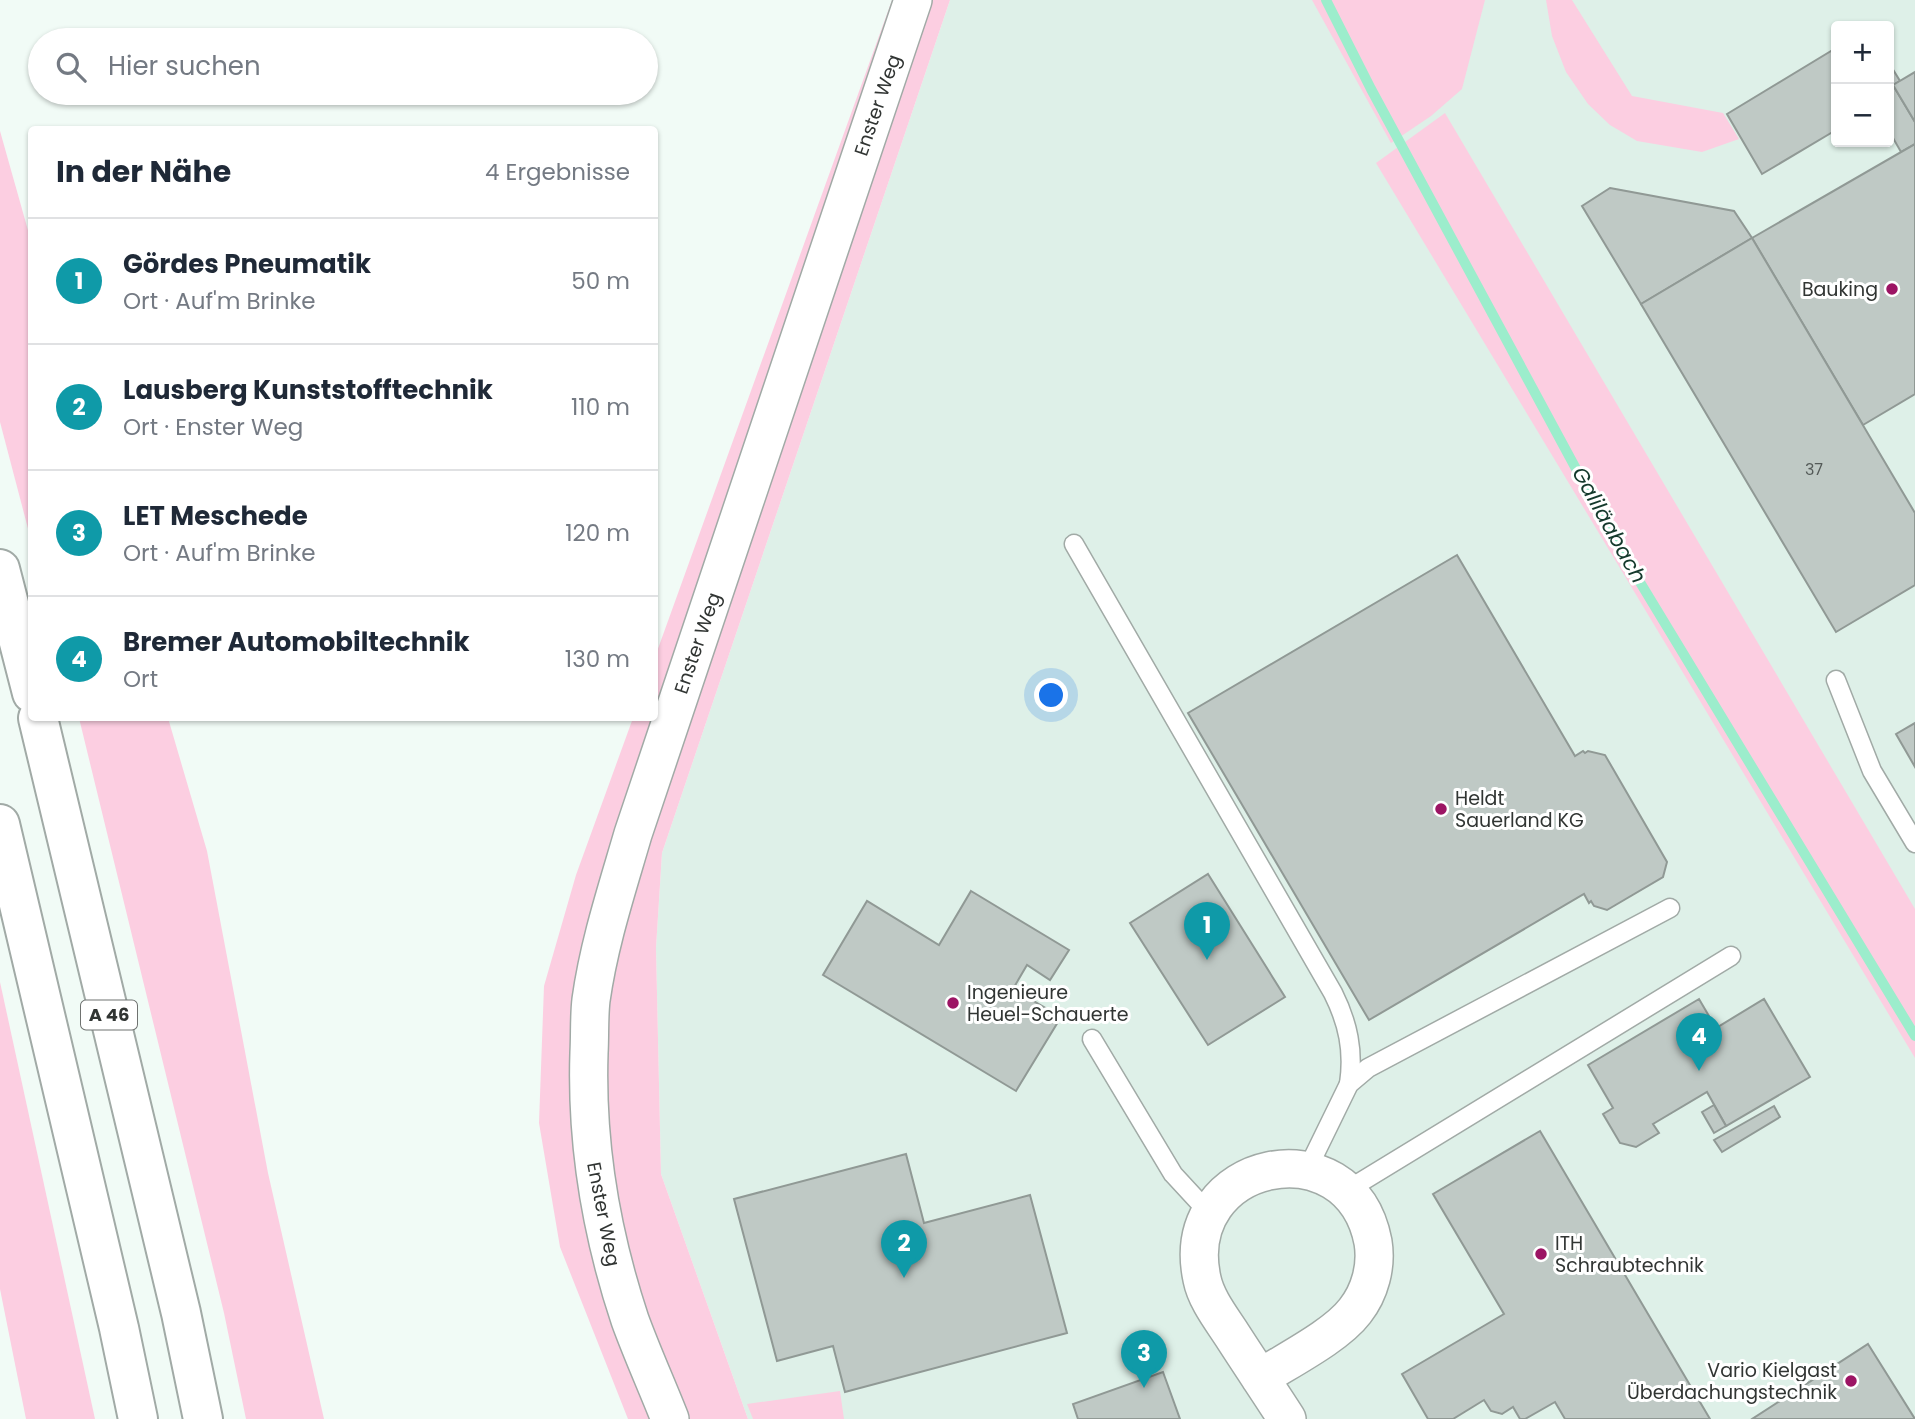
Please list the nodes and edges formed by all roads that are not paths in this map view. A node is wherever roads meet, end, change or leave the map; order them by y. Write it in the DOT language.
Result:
graph roads {
  1 [pos="913,0"];
  2 [pos="1074,544"];
  3 [pos="0,569"];
  4 [pos="28,678"];
  5 [pos="1836,680"];
  6 [pos="39,721"];
  7 [pos="0,824"];
  8 [pos="1915,843"];
  9 [pos="1670,908"];
  10 [pos="1731,956"];
  11 [pos="1092,1039"];
  12 [pos="1349,1084"];
  13 [pos="1307,1170"];
  14 [pos="1346,1191"];
  15 [pos="1209,1213"];
  16 [pos="1260,1378"];
  17 [pos="138,1419"];
  18 [pos="203,1419"];
  19 [pos="670,1419"];
  20 [pos="1287,1419"];
  1 -- 19 [label="street, Enster Weg"];
  2 -- 12 [label="lane"];
  3 -- 4 [label="highway"];
  5 -- 8 [label="lane"];
  6 -- 18 [label="highway, A 46"];
  7 -- 17 [label="highway"];
  9 -- 12 [label="lane"];
  10 -- 14 [label="lane"];
  11 -- 15 [label="lane"];
  12 -- 13 [label="lane"];
  13 -- 14 [label="street"];
  13 -- 15 [label="street"];
  14 -- 16 [label="street"];
  15 -- 16 [label="street"];
  16 -- 20 [label="street"];
}
